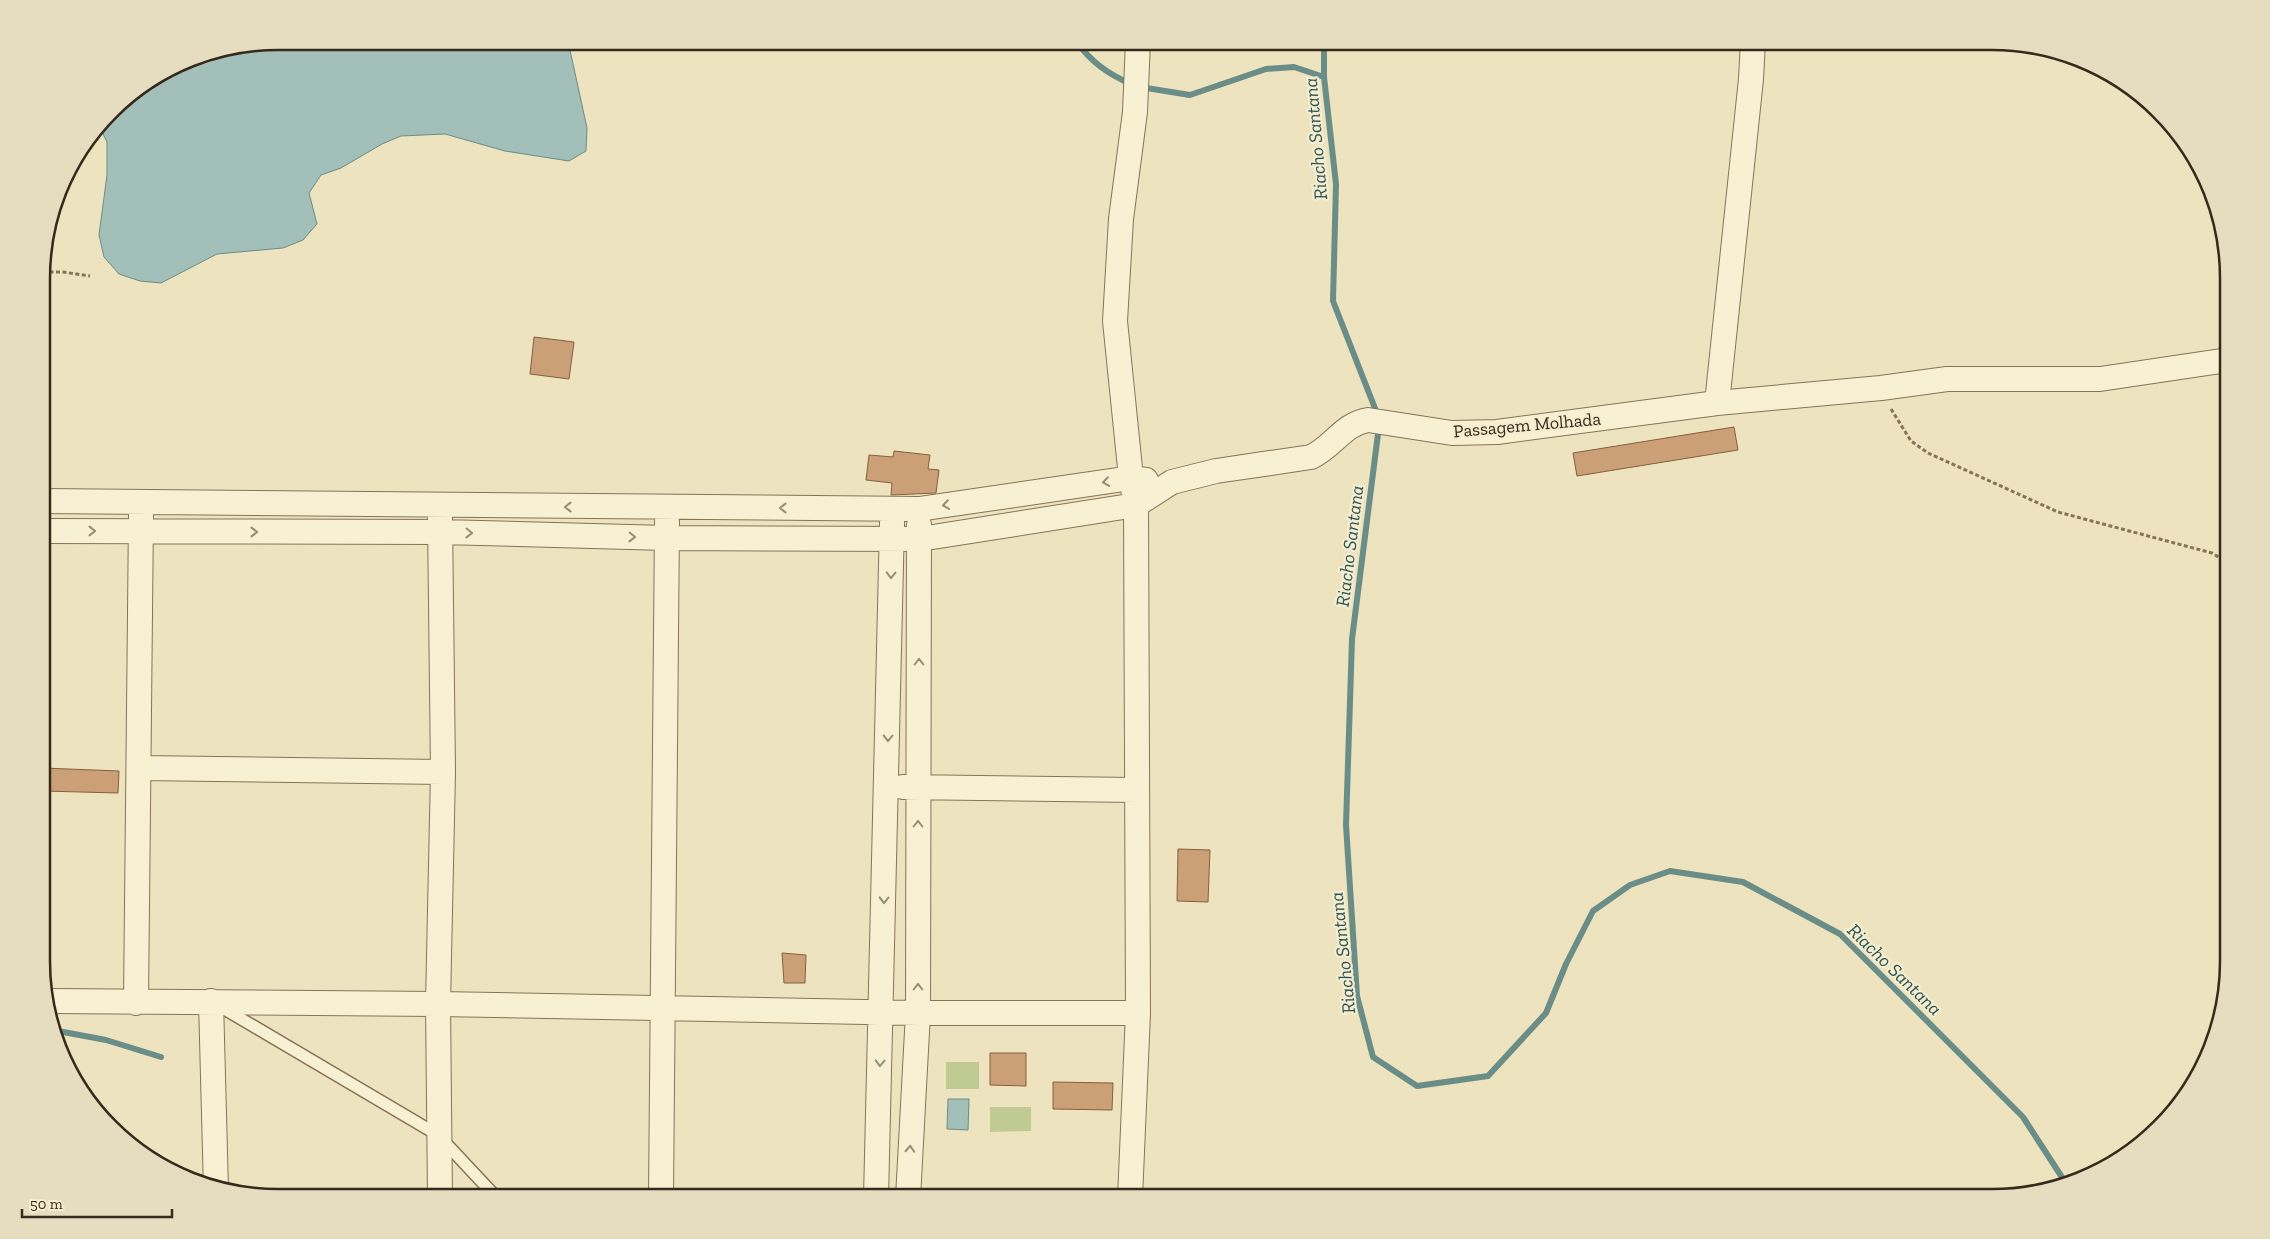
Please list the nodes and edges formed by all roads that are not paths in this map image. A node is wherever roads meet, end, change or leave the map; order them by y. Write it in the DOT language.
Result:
graph roads {
  1 [pos="1138,50"];
  2 [pos="1754,50"];
  3 [pos="2220,361"];
  4 [pos="1717,403"];
  5 [pos="1131,478"];
  6 [pos="1172,482"];
  7 [pos="50,501"];
  8 [pos="142,503"];
  9 [pos="1136,505"];
  10 [pos="440,506"];
  11 [pos="666,508"];
  12 [pos="892,509"];
  13 [pos="919,509"];
  14 [pos="50,531"];
  15 [pos="141,531"];
  16 [pos="441,532"];
  17 [pos="667,538"];
  18 [pos="892,539"];
  19 [pos="920,539"];
  20 [pos="139,768"];
  21 [pos="443,772"];
  22 [pos="886,786"];
  23 [pos="919,787"];
  24 [pos="1136,790"];
  25 [pos="212,1001"];
  26 [pos="53,1002"];
  27 [pos="136,1003"];
  28 [pos="438,1004"];
  29 [pos="662,1008"];
  30 [pos="881,1012"];
  31 [pos="918,1013"];
  32 [pos="1138,1014"];
  33 [pos="438,1136"];
  34 [pos="216,1180"];
  35 [pos="440,1189"];
  36 [pos="488,1189"];
  37 [pos="661,1189"];
  38 [pos="876,1189"];
  39 [pos="908,1189"];
  40 [pos="1130,1189"];
  1 -- 5 [label="street"];
  2 -- 4 [label="street"];
  3 -- 4 [label="street, Passagem Molhada"];
  4 -- 6 [label="street, Passagem Molhada"];
  5 -- 6 [label="street"];
  5 -- 9 [label="street"];
  5 -- 13 [label="street, one-way"];
  6 -- 9 [label="street"];
  7 -- 8 [label="street"];
  8 -- 10 [label="street"];
  8 -- 15 [label="street"];
  9 -- 19 [label="street"];
  9 -- 24 [label="street"];
  11 -- 10 [label="street, one-way"];
  10 -- 16 [label="street"];
  12 -- 11 [label="street, one-way"];
  11 -- 17 [label="street"];
  12 -- 13 [label="street"];
  12 -- 18 [label="street"];
  13 -- 19 [label="street"];
  14 -- 15 [label="street, one-way"];
  15 -- 16 [label="street, one-way"];
  15 -- 20 [label="street"];
  16 -- 17 [label="street, one-way"];
  16 -- 21 [label="street"];
  17 -- 18 [label="street"];
  17 -- 29 [label="street"];
  18 -- 19 [label="street"];
  18 -- 22 [label="street, one-way"];
  23 -- 19 [label="street, one-way"];
  20 -- 21 [label="street"];
  20 -- 27 [label="street"];
  21 -- 28 [label="street"];
  22 -- 23 [label="street"];
  22 -- 30 [label="street, one-way"];
  23 -- 24 [label="street"];
  31 -- 23 [label="street, one-way"];
  24 -- 32 [label="street"];
  25 -- 27 [label="street"];
  25 -- 28 [label="street"];
  25 -- 33 [label="lane"];
  25 -- 34 [label="street"];
  26 -- 27 [label="street"];
  28 -- 29 [label="street"];
  28 -- 33 [label="street"];
  29 -- 30 [label="street"];
  29 -- 37 [label="street"];
  30 -- 31 [label="street"];
  30 -- 38 [label="street, one-way"];
  31 -- 32 [label="street"];
  39 -- 31 [label="street, one-way"];
  32 -- 40 [label="street"];
  33 -- 35 [label="street"];
  33 -- 36 [label="lane"];
}
